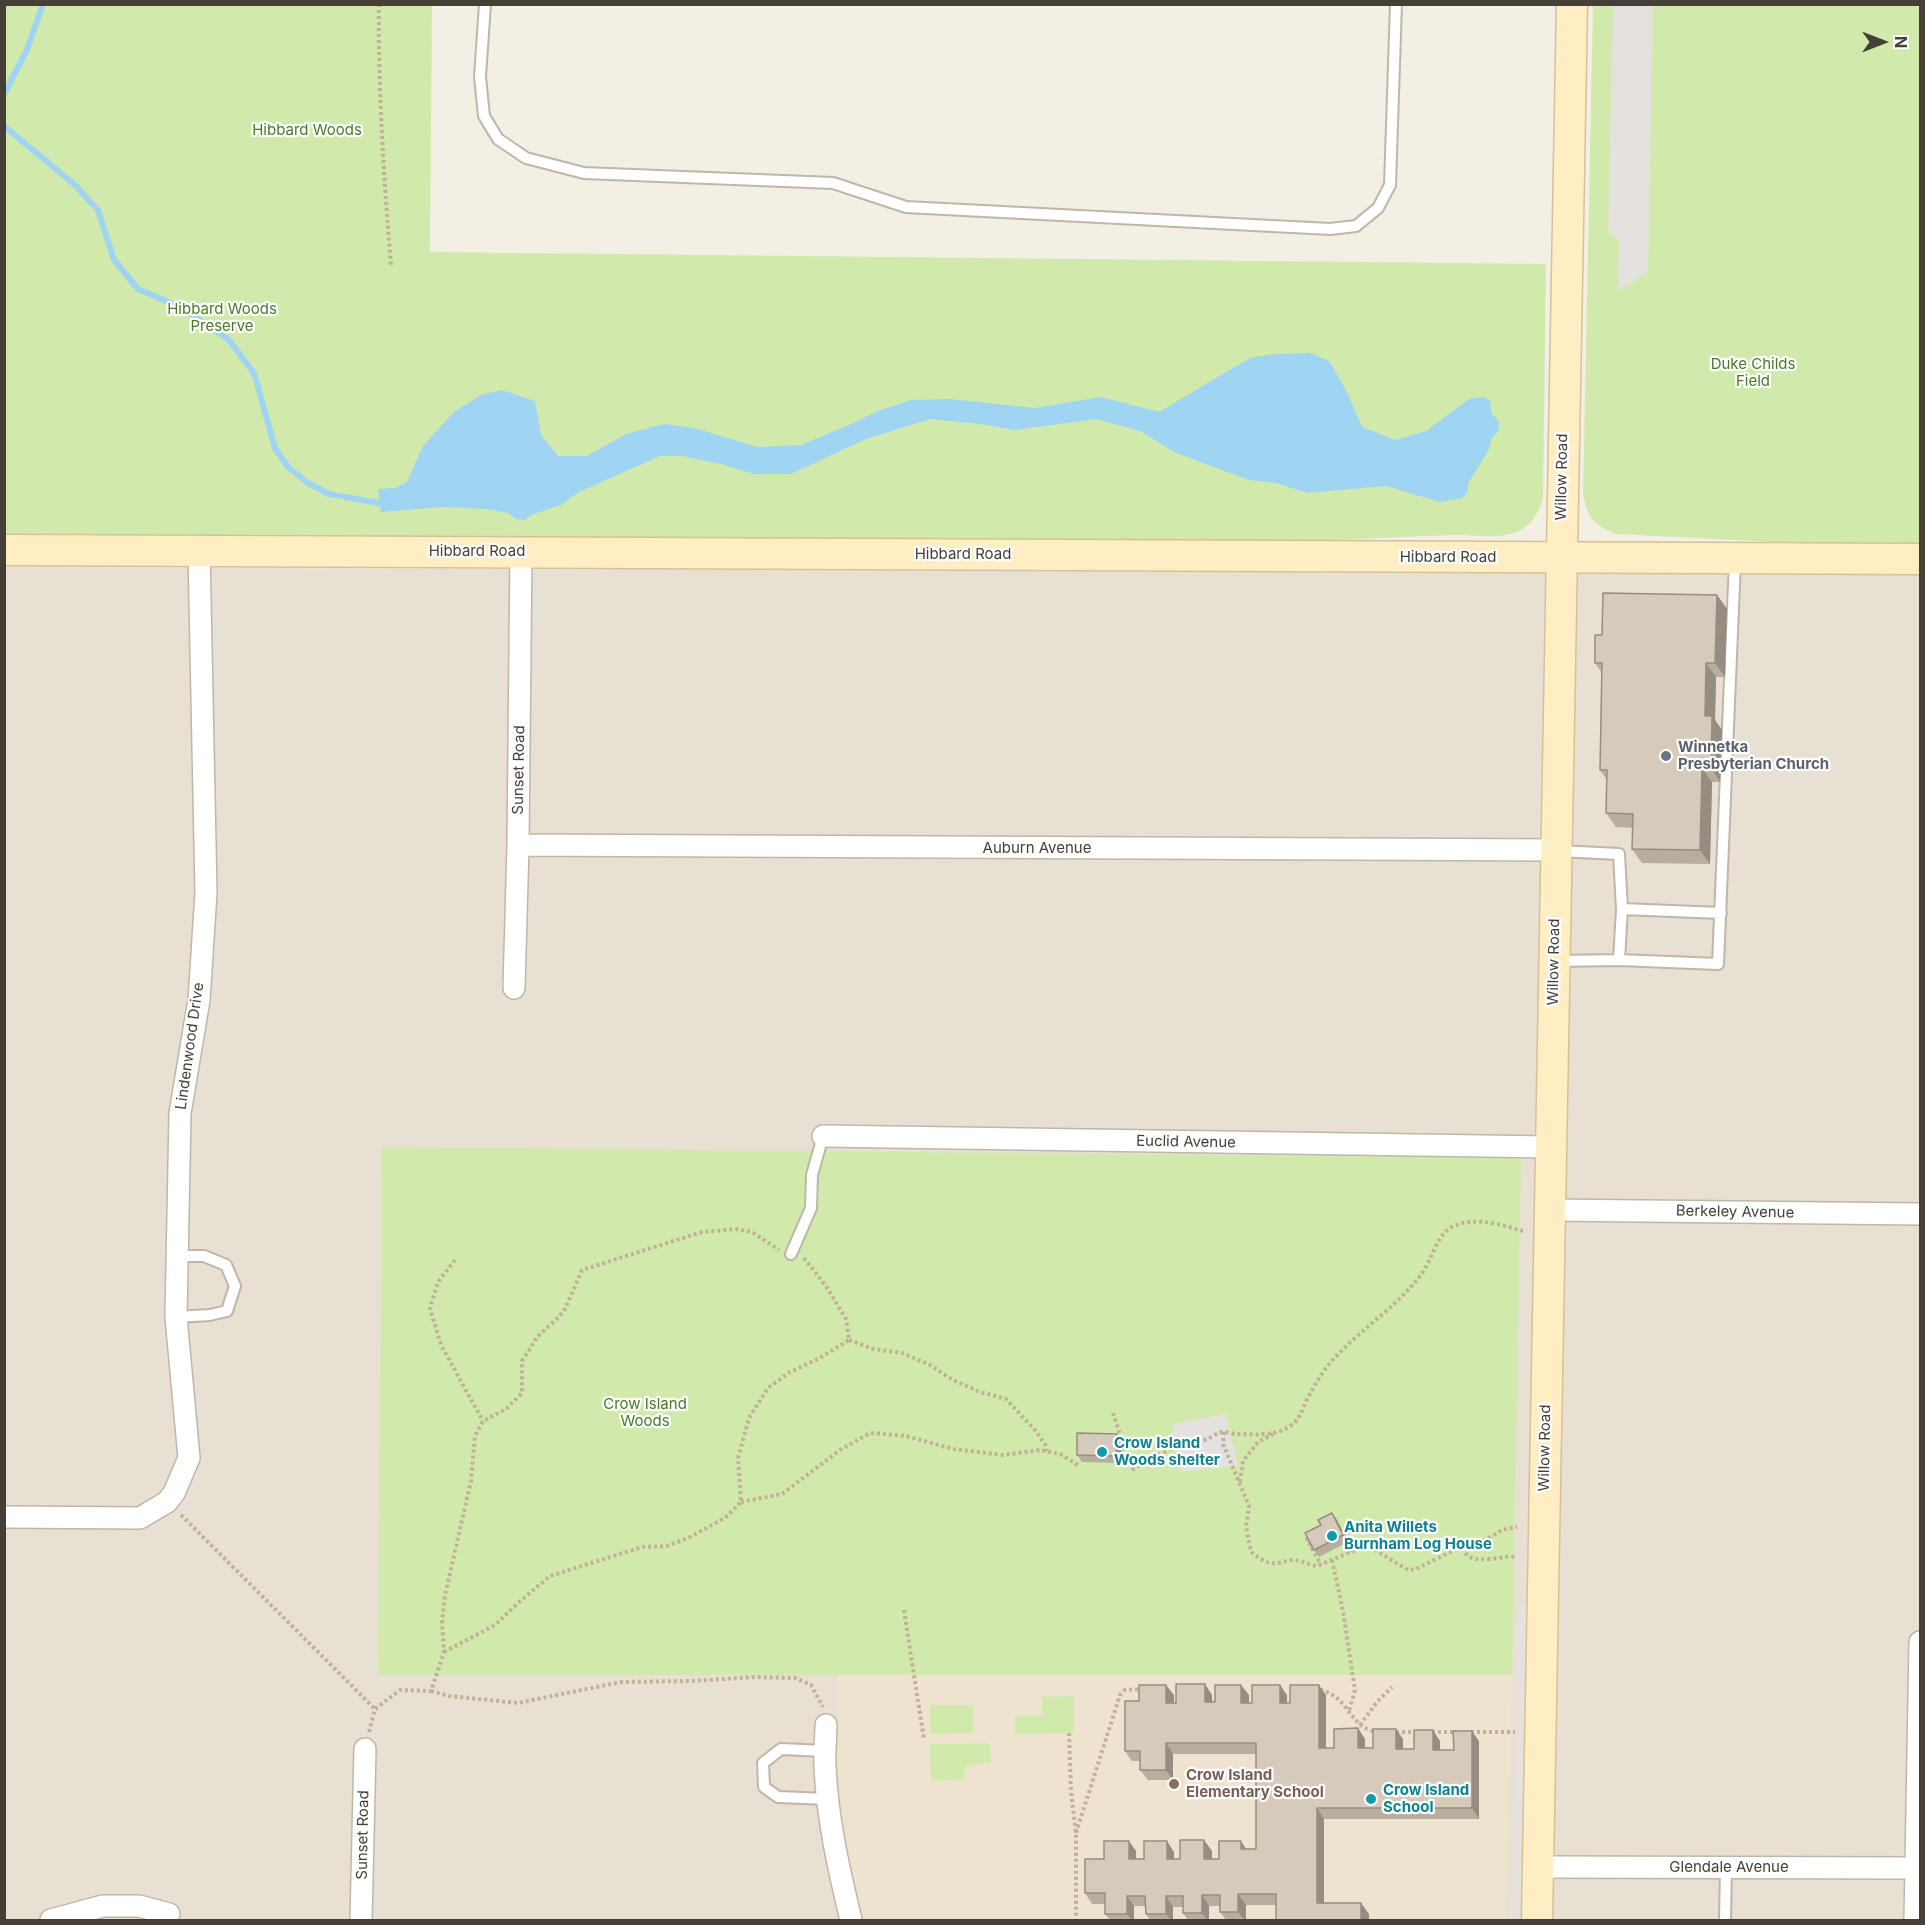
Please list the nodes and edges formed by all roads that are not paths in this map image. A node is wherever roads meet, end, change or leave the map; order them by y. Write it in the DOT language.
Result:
graph roads {
  1 [pos="485,4"];
  2 [pos="1396,4"];
  3 [pos="1572,4"];
  4 [pos="4,550"];
  5 [pos="199,551"];
  6 [pos="521,551"];
  7 [pos="1561,557"];
  8 [pos="1736,558"];
  9 [pos="1920,559"];
  10 [pos="518,845"];
  11 [pos="1556,850"];
  12 [pos="1622,909"];
  13 [pos="1721,913"];
  14 [pos="1619,960"];
  15 [pos="1554,961"];
  16 [pos="514,988"];
  17 [pos="823,1136"];
  18 [pos="1550,1147"];
  19 [pos="1549,1210"];
  20 [pos="1920,1214"];
  21 [pos="791,1254"];
  22 [pos="177,1256"];
  23 [pos="176,1317"];
  24 [pos="4,1516"];
  25 [pos="1920,1642"];
  26 [pos="826,1725"];
  27 [pos="365,1749"];
  28 [pos="825,1751"];
  29 [pos="828,1799"];
  30 [pos="1538,1867"];
  31 [pos="1726,1867"];
  32 [pos="1918,1868"];
  33 [pos="169,1914"];
  34 [pos="51,1920"];
  35 [pos="361,1920"];
  36 [pos="851,1920"];
  37 [pos="1537,1920"];
  38 [pos="1725,1920"];
  39 [pos="1915,1920"];
  1 -- 2 [label="lane"];
  3 -- 7 [label="main road, Willow Road"];
  4 -- 5 [label="main road, Hibbard Road"];
  5 -- 6 [label="main road, Hibbard Road"];
  5 -- 22 [label="street, Lindenwood Drive"];
  6 -- 7 [label="main road, Hibbard Road"];
  6 -- 10 [label="street, Sunset Road"];
  7 -- 8 [label="main road, Hibbard Road"];
  7 -- 11 [label="main road, Willow Road"];
  8 -- 9 [label="main road, Hibbard Road"];
  8 -- 13 [label="lane"];
  10 -- 11 [label="street, Auburn Avenue"];
  10 -- 16 [label="street, Sunset Road"];
  11 -- 12 [label="lane"];
  11 -- 15 [label="main road, Willow Road"];
  12 -- 13 [label="lane"];
  12 -- 14 [label="lane"];
  13 -- 14 [label="lane"];
  14 -- 15 [label="lane"];
  15 -- 18 [label="main road, Willow Road"];
  17 -- 18 [label="street, Euclid Avenue"];
  17 -- 21 [label="lane"];
  18 -- 19 [label="main road, Willow Road"];
  19 -- 20 [label="street, Berkeley Avenue"];
  19 -- 30 [label="main road, Willow Road"];
  22 -- 23 [label="street, Lindenwood Drive"];
  22 -- 23 [label="lane"];
  23 -- 24 [label="street, Lindenwood Drive"];
  25 -- 32 [label="street"];
  26 -- 28 [label="street"];
  27 -- 35 [label="street, Sunset Road"];
  28 -- 29 [label="street"];
  28 -- 29 [label="lane"];
  29 -- 36 [label="street"];
  30 -- 31 [label="street, Glendale Avenue"];
  30 -- 37 [label="main road, Willow Road"];
  31 -- 32 [label="street, Glendale Avenue"];
  31 -- 38 [label="lane"];
  32 -- 39 [label="street"];
  33 -- 34 [label="street"];
}
